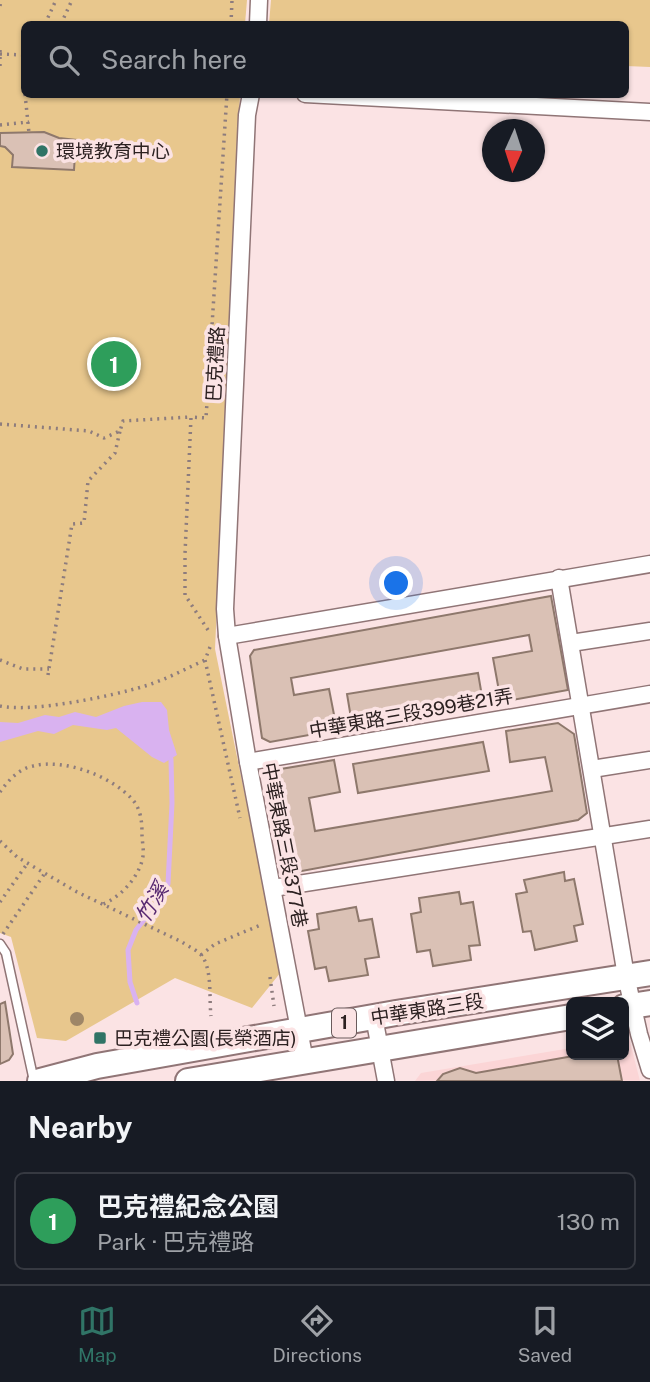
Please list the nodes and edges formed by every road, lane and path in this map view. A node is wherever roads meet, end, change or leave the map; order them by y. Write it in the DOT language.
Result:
graph roads {
  1 [pos="1,0"];
  2 [pos="56,0"];
  3 [pos="72,0"];
  4 [pos="232,0"];
  5 [pos="259,0"];
  6 [pos="0,6"];
  7 [pos="46,21"];
  8 [pos="62,21"];
  9 [pos="231,21"];
  10 [pos="258,21"];
  11 [pos="0,53"];
  12 [pos="21,55"];
  13 [pos="0,66"];
  14 [pos="26,98"];
  15 [pos="228,98"];
  16 [pos="250,98"];
  17 [pos="382,98"];
  18 [pos="650,112"];
  19 [pos="29,122"];
  20 [pos="0,125"];
  21 [pos="29,133"];
  22 [pos="191,417"];
  23 [pos="0,424"];
  24 [pos="120,431"];
  25 [pos="650,564"];
  26 [pos="559,578"];
  27 [pos="208,630"];
  28 [pos="650,631"];
  29 [pos="227,636"];
  30 [pos="571,643"];
  31 [pos="210,647"];
  32 [pos="0,660"];
  33 [pos="205,660"];
  34 [pos="650,694"];
  35 [pos="582,705"];
  36 [pos="0,706"];
  37 [pos="650,760"];
  38 [pos="248,762"];
  39 [pos="592,769"];
  40 [pos="0,792"];
  41 [pos="240,818"];
  42 [pos="650,829"];
  43 [pos="603,835"];
  44 [pos="0,841"];
  45 [pos="28,863"];
  46 [pos="45,873"];
  47 [pos="273,888"];
  48 [pos="0,901"];
  49 [pos="105,905"];
  50 [pos="264,924"];
  51 [pos="0,941"];
  52 [pos="201,955"];
  53 [pos="650,959"];
  54 [pos="269,965"];
  55 [pos="638,974"];
  56 [pos="274,1006"];
  57 [pos="639,1007"];
  58 [pos="211,1016"];
  59 [pos="374,1017"];
  60 [pos="566,1018"];
  61 [pos="300,1030"];
  62 [pos="380,1050"];
  63 [pos="305,1061"];
  64 [pos="650,1070"];
  65 [pos="34,1081"];
  66 [pos="40,1081"];
  67 [pos="188,1081"];
  68 [pos="386,1081"];
  1 -- 6 [label="path"];
  2 -- 7 [label="path"];
  3 -- 8 [label="path"];
  4 -- 9 [label="path"];
  5 -- 10 [label="street"];
  11 -- 12 [label="path"];
  11 -- 13 [label="path"];
  14 -- 19 [label="path"];
  15 -- 22 [label="path"];
  16 -- 29 [label="street, 巴克禮路"];
  17 -- 18 [label="street"];
  19 -- 20 [label="path"];
  19 -- 21 [label="path"];
  22 -- 24 [label="path"];
  22 -- 27 [label="path"];
  23 -- 24 [label="path"];
  24 -- 32 [label="path"];
  25 -- 26 [label="street"];
  26 -- 29 [label="street"];
  26 -- 30 [label="street"];
  28 -- 30 [label="street"];
  29 -- 38 [label="street, 中華東路三段377巷"];
  30 -- 35 [label="street"];
  31 -- 33 [label="path"];
  33 -- 36 [label="path"];
  33 -- 41 [label="path"];
  34 -- 35 [label="street, 中華東路三段399巷21弄"];
  35 -- 38 [label="street, 中華東路三段399巷21弄"];
  35 -- 39 [label="street"];
  37 -- 39 [label="street"];
  38 -- 47 [label="street, 中華東路三段377巷"];
  39 -- 43 [label="street"];
  40 -- 49 [label="path"];
  42 -- 43 [label="street"];
  43 -- 47 [label="street"];
  43 -- 55 [label="street"];
  44 -- 45 [label="path"];
  45 -- 46 [label="path"];
  45 -- 48 [label="path"];
  46 -- 49 [label="path"];
  46 -- 51 [label="path"];
  47 -- 61 [label="street, 中華東路三段377巷"];
  49 -- 52 [label="path"];
  50 -- 52 [label="path"];
  51 -- 65 [label="lane"];
  52 -- 58 [label="path"];
  53 -- 55 [label="street"];
  54 -- 56 [label="path"];
  55 -- 57 [label="street"];
  55 -- 59 [label="main road, 中華東路三段 / 1"];
  57 -- 64 [label="street"];
  59 -- 61 [label="main road, 中華東路三段 / 1"];
  59 -- 62 [label="street"];
  60 -- 62 [label="main road, 中華東路三段 / 1"];
  61 -- 63 [label="street, 中華東路三段377巷"];
  61 -- 66 [label="main road, 中華東路三段 / 1"];
  62 -- 63 [label="main road, 中華東路三段 / 1"];
  62 -- 68 [label="street"];
  63 -- 67 [label="main road, 中華東路三段 / 1"];
}
